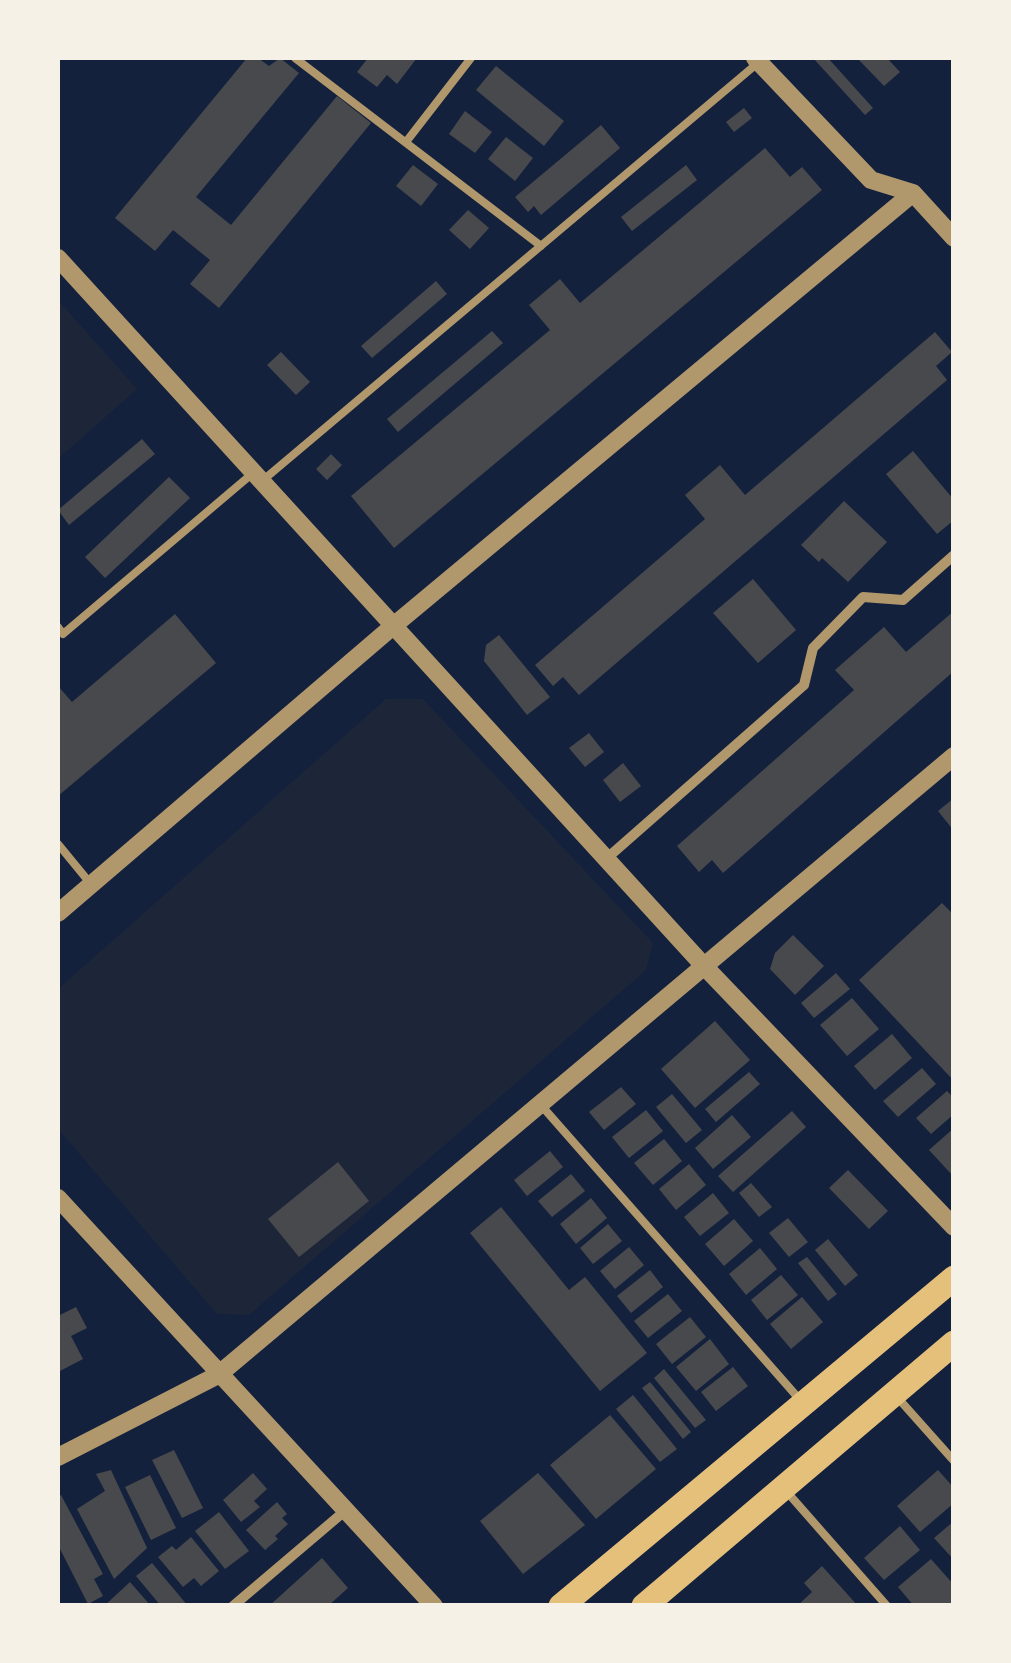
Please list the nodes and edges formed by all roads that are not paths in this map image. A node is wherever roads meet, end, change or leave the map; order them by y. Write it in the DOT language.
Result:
graph roads {
  1 [pos="296,58"];
  2 [pos="471,58"];
  3 [pos="757,60"];
  4 [pos="406,142"];
  5 [pos="913,193"];
  6 [pos="954,238"];
  7 [pos="541,246"];
  8 [pos="58,258"];
  9 [pos="257,478"];
  10 [pos="954,555"];
  11 [pos="58,627"];
  12 [pos="392,627"];
  13 [pos="954,756"];
  14 [pos="58,844"];
  15 [pos="606,860"];
  16 [pos="90,884"];
  17 [pos="58,913"];
  18 [pos="704,966"];
  19 [pos="540,1104"];
  20 [pos="58,1198"];
  21 [pos="954,1227"];
  22 [pos="954,1278"];
  23 [pos="954,1343"];
  24 [pos="218,1374"];
  25 [pos="893,1392"];
  26 [pos="803,1403"];
  27 [pos="58,1458"];
  28 [pos="954,1461"];
  29 [pos="782,1486"];
  30 [pos="346,1510"];
  31 [pos="233,1606"];
  32 [pos="434,1606"];
  33 [pos="561,1606"];
  34 [pos="644,1606"];
  35 [pos="886,1606"];
  1 -- 4 [label="lane"];
  2 -- 4 [label="lane"];
  3 -- 5 [label="street"];
  3 -- 7 [label="lane"];
  4 -- 7 [label="lane"];
  5 -- 6 [label="street"];
  5 -- 12 [label="street"];
  7 -- 9 [label="lane"];
  8 -- 9 [label="street"];
  9 -- 11 [label="lane"];
  9 -- 12 [label="street"];
  10 -- 15 [label="street"];
  12 -- 15 [label="street"];
  12 -- 16 [label="street"];
  13 -- 18 [label="street"];
  14 -- 16 [label="lane"];
  15 -- 18 [label="street"];
  16 -- 17 [label="street"];
  18 -- 19 [label="street"];
  18 -- 21 [label="street"];
  19 -- 24 [label="street"];
  19 -- 26 [label="lane"];
  20 -- 24 [label="street"];
  22 -- 26 [label="main road"];
  23 -- 25 [label="main road"];
  24 -- 27 [label="street"];
  24 -- 30 [label="street"];
  25 -- 28 [label="lane"];
  25 -- 29 [label="main road"];
  26 -- 33 [label="main road"];
  29 -- 34 [label="main road"];
  29 -- 35 [label="lane"];
  30 -- 31 [label="street"];
  30 -- 32 [label="street"];
}
